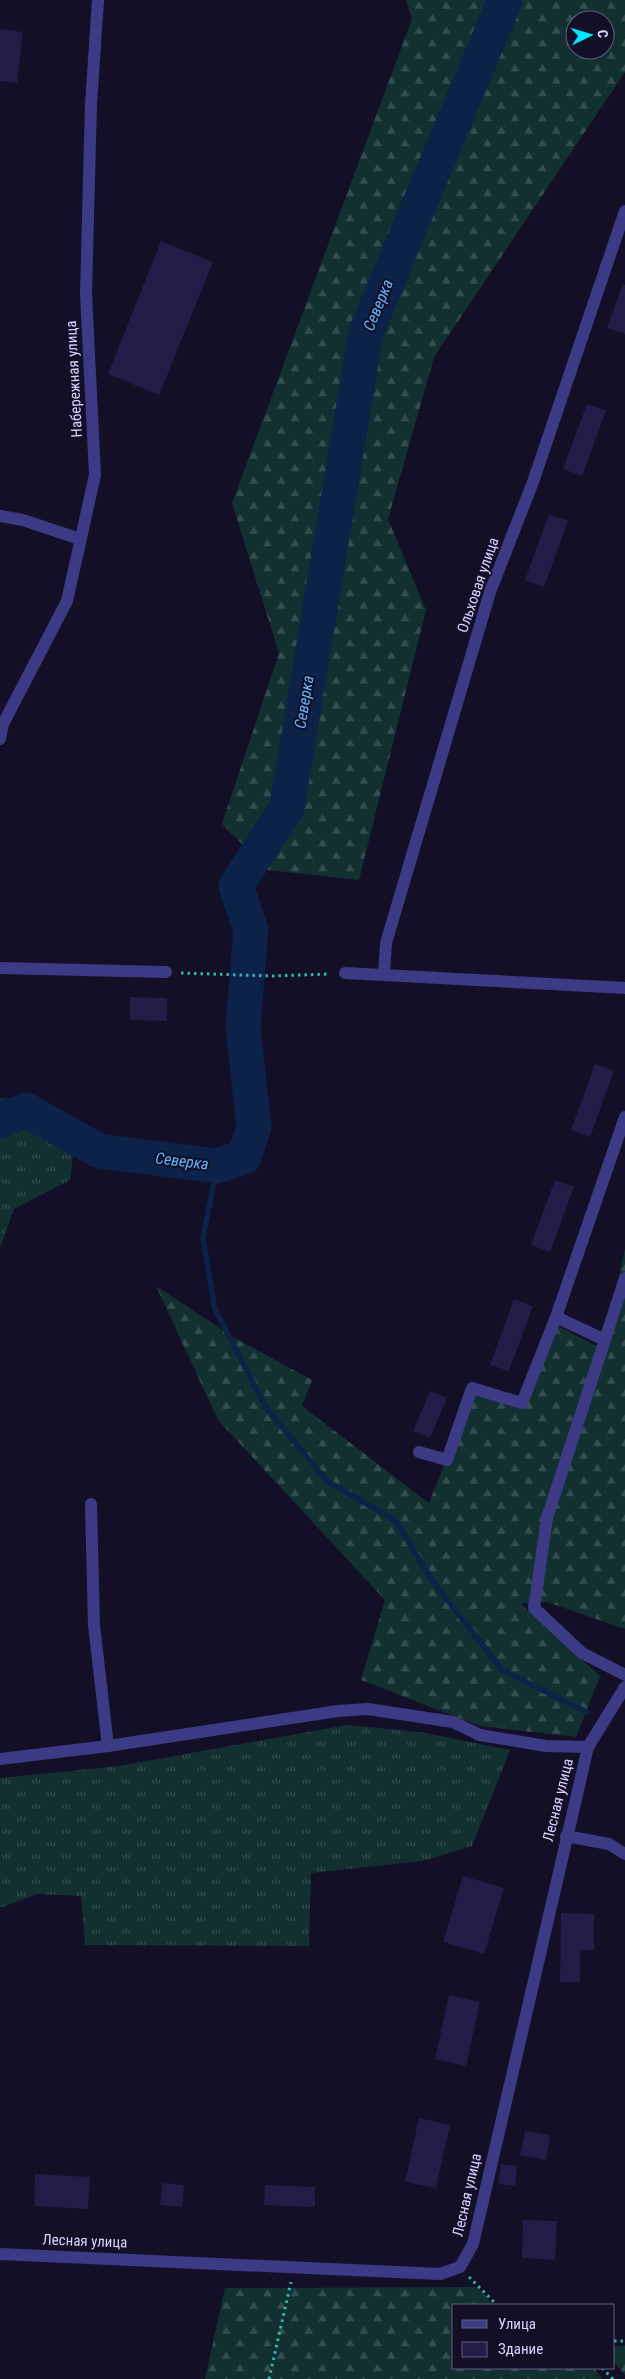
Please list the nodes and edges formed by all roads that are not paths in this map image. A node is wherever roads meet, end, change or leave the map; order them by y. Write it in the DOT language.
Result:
graph roads {
  1 [pos="98,0"];
  2 [pos="625,211"];
  3 [pos="0,516"];
  4 [pos="80,539"];
  5 [pos="0,739"];
  6 [pos="0,968"];
  7 [pos="166,972"];
  8 [pos="345,973"];
  9 [pos="384,975"];
  10 [pos="625,988"];
  11 [pos="625,1117"];
  12 [pos="625,1278"];
  13 [pos="556,1317"];
  14 [pos="605,1340"];
  15 [pos="419,1452"];
  16 [pos="91,1504"];
  17 [pos="625,1675"];
  18 [pos="625,1687"];
  19 [pos="108,1746"];
  20 [pos="588,1747"];
  21 [pos="0,1759"];
  22 [pos="566,1836"];
  23 [pos="625,1854"];
  24 [pos="0,2254"];
  1 -- 4 [label="street, Набережная улица"];
  2 -- 9 [label="street, Ольховая улица"];
  3 -- 4 [label="street"];
  4 -- 5 [label="street, Набережная улица"];
  6 -- 7 [label="street"];
  8 -- 9 [label="street"];
  9 -- 10 [label="street"];
  11 -- 13 [label="street"];
  12 -- 14 [label="street"];
  13 -- 14 [label="street"];
  13 -- 15 [label="street"];
  14 -- 17 [label="street"];
  16 -- 19 [label="street"];
  18 -- 20 [label="street, Лесная улица"];
  19 -- 20 [label="street"];
  19 -- 21 [label="street"];
  20 -- 22 [label="street, Лесная улица"];
  22 -- 23 [label="street"];
  22 -- 24 [label="street, Лесная улица"];
}
